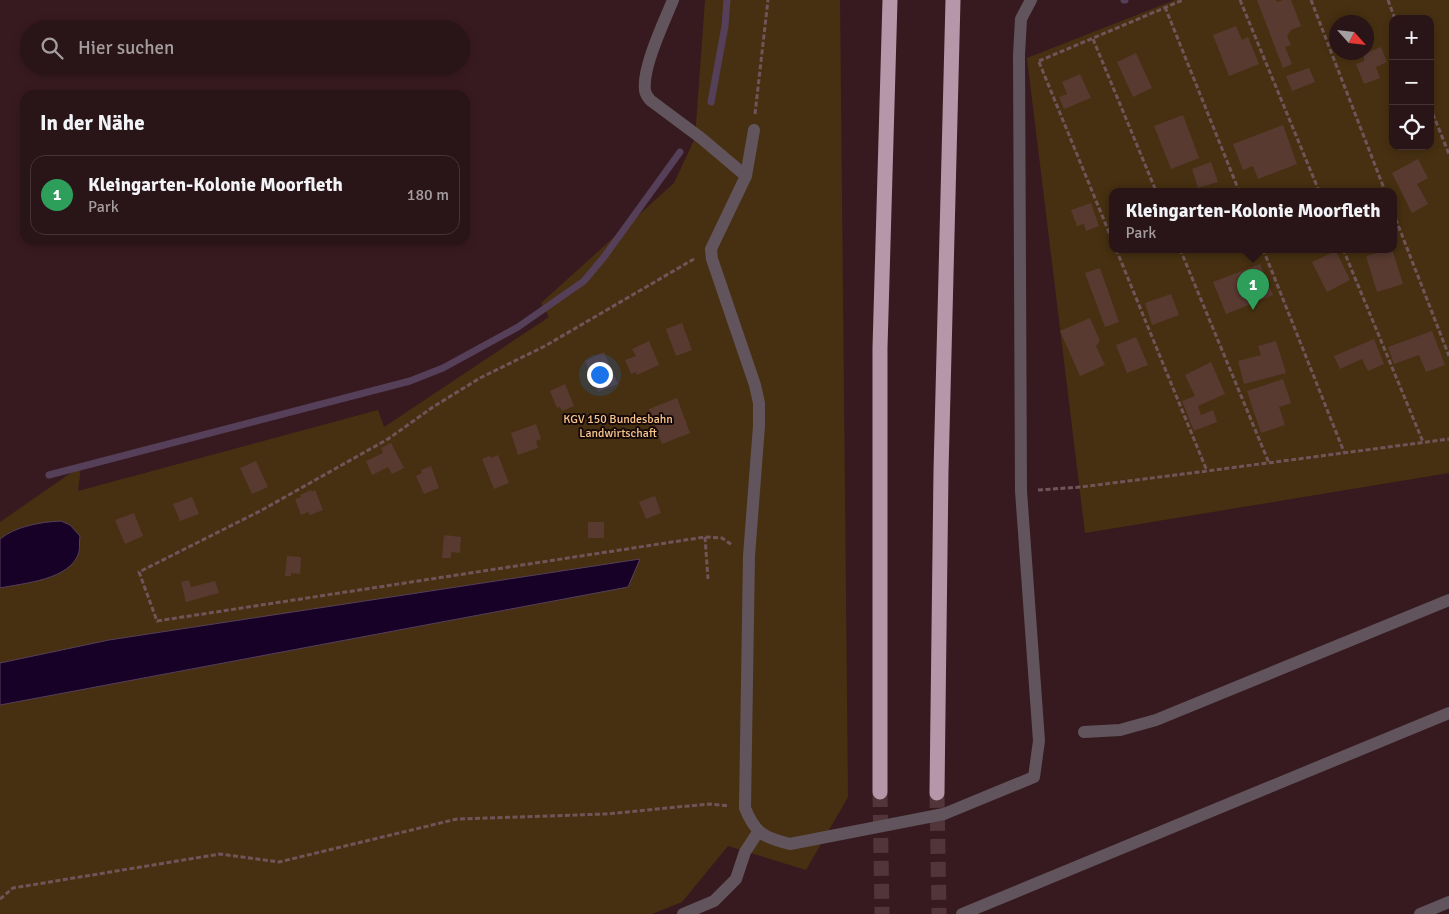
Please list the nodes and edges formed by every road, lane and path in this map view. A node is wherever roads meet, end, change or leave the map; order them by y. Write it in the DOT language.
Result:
graph roads {
  1 [pos="673,0"];
  2 [pos="768,0"];
  3 [pos="890,0"];
  4 [pos="953,0"];
  5 [pos="1031,0"];
  6 [pos="1184,0"];
  7 [pos="1240,0"];
  8 [pos="1310,0"];
  9 [pos="1388,0"];
  10 [pos="1165,7"];
  11 [pos="1394,15"];
  12 [pos="1093,39"];
  13 [pos="1434,117"];
  14 [pos="754,130"];
  15 [pos="1449,154"];
  16 [pos="746,176"];
  17 [pos="1155,188"];
  18 [pos="1238,188"];
  19 [pos="1318,188"];
  20 [pos="1384,188"];
  21 [pos="1397,222"];
  22 [pos="1109,232"];
  23 [pos="711,249"];
  24 [pos="1118,253"];
  25 [pos="1182,253"];
  26 [pos="1265,253"];
  27 [pos="1345,253"];
  28 [pos="1449,356"];
  29 [pos="1449,438"];
  30 [pos="1423,442"];
  31 [pos="1344,452"];
  32 [pos="1268,462"];
  33 [pos="1207,471"];
  34 [pos="1020,491"];
  35 [pos="705,537"];
  36 [pos="749,556"];
  37 [pos="708,579"];
  38 [pos="1449,600"];
  39 [pos="1449,713"];
  40 [pos="1084,732"];
  41 [pos="880,792"];
  42 [pos="937,793"];
  43 [pos="745,808"];
  44 [pos="758,832"];
  45 [pos="0,899"];
  46 [pos="1449,902"];
  47 [pos="683,914"];
  48 [pos="962,914"];
  49 [pos="1420,914"];
  1 -- 16 [label="lane"];
  2 -- 14 [label="path"];
  3 -- 41 [label="highway"];
  4 -- 42 [label="highway"];
  5 -- 34 [label="lane"];
  6 -- 10 [label="path"];
  7 -- 19 [label="path"];
  8 -- 20 [label="path"];
  9 -- 11 [label="path"];
  10 -- 12 [label="path"];
  10 -- 18 [label="path"];
  12 -- 17 [label="path"];
  12 -- 22 [label="path"];
  13 -- 15 [label="path"];
  14 -- 16 [label="lane"];
  16 -- 23 [label="lane"];
  21 -- 28 [label="path"];
  23 -- 35 [label="path"];
  23 -- 36 [label="lane"];
  24 -- 33 [label="path"];
  25 -- 32 [label="path"];
  26 -- 31 [label="path"];
  27 -- 30 [label="path"];
  29 -- 30 [label="path"];
  30 -- 31 [label="path"];
  31 -- 32 [label="path"];
  32 -- 33 [label="path"];
  33 -- 34 [label="path"];
  34 -- 44 [label="lane"];
  35 -- 36 [label="path"];
  35 -- 37 [label="path"];
  36 -- 43 [label="lane"];
  38 -- 40 [label="lane"];
  39 -- 48 [label="lane"];
  43 -- 44 [label="lane"];
  43 -- 45 [label="path"];
  44 -- 47 [label="lane"];
  46 -- 49 [label="lane"];
}
